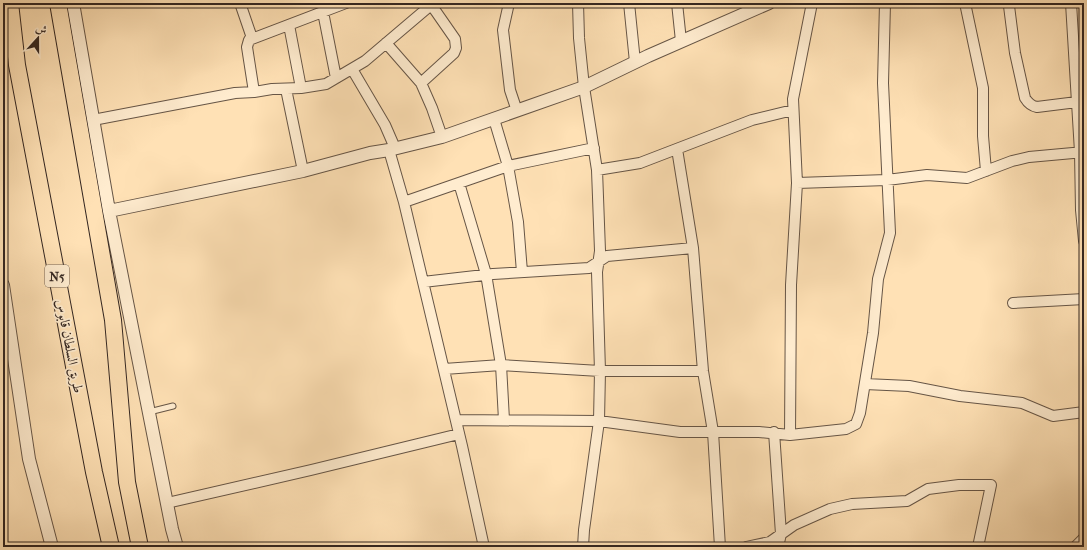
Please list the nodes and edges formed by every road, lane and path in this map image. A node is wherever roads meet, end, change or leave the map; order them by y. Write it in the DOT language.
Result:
graph roads {
  1 [pos="10,3"];
  2 [pos="58,3"];
  3 [pos="73,3"];
  4 [pos="240,3"];
  5 [pos="346,3"];
  6 [pos="509,3"];
  7 [pos="578,3"];
  8 [pos="629,3"];
  9 [pos="677,3"];
  10 [pos="768,3"];
  11 [pos="812,3"];
  12 [pos="885,3"];
  13 [pos="965,3"];
  14 [pos="1071,3"];
  15 [pos="430,4"];
  16 [pos="1009,6"];
  17 [pos="323,12"];
  18 [pos="289,25"];
  19 [pos="252,38"];
  20 [pos="681,41"];
  21 [pos="386,43"];
  22 [pos="635,62"];
  23 [pos="352,69"];
  24 [pos="336,78"];
  25 [pos="421,83"];
  26 [pos="584,87"];
  27 [pos="301,88"];
  28 [pos="286,89"];
  29 [pos="254,92"];
  30 [pos="1077,102"];
  31 [pos="793,110"];
  32 [pos="517,111"];
  33 [pos="494,119"];
  34 [pos="93,120"];
  35 [pos="442,137"];
  36 [pos="594,148"];
  37 [pos="392,149"];
  38 [pos="677,149"];
  39 [pos="1082,152"];
  40 [pos="508,166"];
  41 [pos="597,170"];
  42 [pos="303,171"];
  43 [pos="986,171"];
  44 [pos="887,180"];
  45 [pos="459,183"];
  46 [pos="797,183"];
  47 [pos="404,202"];
  48 [pos="109,211"];
  49 [pos="1084,241"];
  50 [pos="693,248"];
  51 [pos="599,262"];
  52 [pos="522,272"];
  53 [pos="486,274"];
  54 [pos="423,282"];
  55 [pos="3,286"];
  56 [pos="1084,299"];
  57 [pos="1013,303"];
  58 [pos="501,365"];
  59 [pos="444,369"];
  60 [pos="600,371"];
  61 [pos="703,371"];
  62 [pos="865,384"];
  63 [pos="173,406"];
  64 [pos="149,412"];
  65 [pos="1084,412"];
  66 [pos="456,420"];
  67 [pos="504,420"];
  68 [pos="599,422"];
  69 [pos="713,432"];
  70 [pos="774,432"];
  71 [pos="459,434"];
  72 [pos="790,435"];
  73 [pos="167,503"];
  74 [pos="781,534"];
  75 [pos="1084,538"];
  76 [pos="52,547"];
  77 [pos="111,547"];
  78 [pos="140,547"];
  79 [pos="177,547"];
  80 [pos="484,547"];
  81 [pos="583,547"];
  82 [pos="720,547"];
  83 [pos="746,547"];
  84 [pos="778,547"];
  85 [pos="978,547"];
  86 [pos="1075,547"];
  1 -- 77 [label="highway, طريق السلطان قابوس / N5"];
  2 -- 78 [label="highway"];
  3 -- 34 [label="street"];
  4 -- 19 [label="street"];
  5 -- 17 [label="street"];
  6 -- 32 [label="street"];
  7 -- 26 [label="street"];
  8 -- 22 [label="street"];
  9 -- 20 [label="street"];
  10 -- 20 [label="street"];
  11 -- 31 [label="street"];
  12 -- 44 [label="street"];
  13 -- 43 [label="street"];
  14 -- 30 [label="street"];
  15 -- 21 [label="street"];
  15 -- 25 [label="street"];
  16 -- 30 [label="street"];
  17 -- 18 [label="street"];
  17 -- 24 [label="street"];
  18 -- 19 [label="street"];
  18 -- 27 [label="street"];
  19 -- 29 [label="street"];
  20 -- 22 [label="street"];
  21 -- 23 [label="street"];
  21 -- 25 [label="street"];
  22 -- 26 [label="street"];
  23 -- 24 [label="street"];
  23 -- 37 [label="street"];
  24 -- 27 [label="street"];
  25 -- 35 [label="street"];
  26 -- 32 [label="street"];
  26 -- 36 [label="street"];
  27 -- 28 [label="street"];
  28 -- 29 [label="street"];
  28 -- 42 [label="street"];
  29 -- 34 [label="street"];
  30 -- 39 [label="street"];
  31 -- 38 [label="street"];
  31 -- 46 [label="street"];
  32 -- 33 [label="street"];
  33 -- 35 [label="street"];
  33 -- 40 [label="street"];
  34 -- 48 [label="street"];
  35 -- 37 [label="street"];
  36 -- 40 [label="street"];
  36 -- 41 [label="street"];
  37 -- 42 [label="street"];
  37 -- 47 [label="street"];
  38 -- 41 [label="street"];
  38 -- 50 [label="street"];
  39 -- 43 [label="street"];
  39 -- 49 [label="street"];
  40 -- 45 [label="street"];
  40 -- 52 [label="street"];
  41 -- 51 [label="street"];
  42 -- 48 [label="street"];
  43 -- 44 [label="street"];
  44 -- 46 [label="street"];
  44 -- 62 [label="street"];
  45 -- 47 [label="street"];
  45 -- 53 [label="street"];
  46 -- 72 [label="street"];
  47 -- 54 [label="street"];
  48 -- 64 [label="street"];
  50 -- 51 [label="street"];
  50 -- 61 [label="street"];
  51 -- 52 [label="street"];
  51 -- 60 [label="street"];
  52 -- 53 [label="street"];
  53 -- 54 [label="street"];
  53 -- 58 [label="street"];
  54 -- 59 [label="street"];
  55 -- 76 [label="street"];
  56 -- 57 [label="street"];
  58 -- 59 [label="street"];
  58 -- 60 [label="street"];
  58 -- 67 [label="street"];
  59 -- 66 [label="street"];
  60 -- 61 [label="street"];
  60 -- 68 [label="street"];
  61 -- 69 [label="street"];
  62 -- 65 [label="street"];
  62 -- 72 [label="street"];
  63 -- 64 [label="lane"];
  64 -- 73 [label="street"];
  66 -- 67 [label="street"];
  66 -- 71 [label="street"];
  67 -- 68 [label="street"];
  68 -- 69 [label="street"];
  68 -- 81 [label="street"];
  69 -- 70 [label="street"];
  69 -- 82 [label="street"];
  70 -- 72 [label="street"];
  70 -- 74 [label="street"];
  71 -- 73 [label="street"];
  71 -- 80 [label="street"];
  73 -- 79 [label="street"];
  74 -- 83 [label="street"];
  74 -- 84 [label="street"];
  74 -- 85 [label="street"];
  75 -- 86 [label="street"];
}
